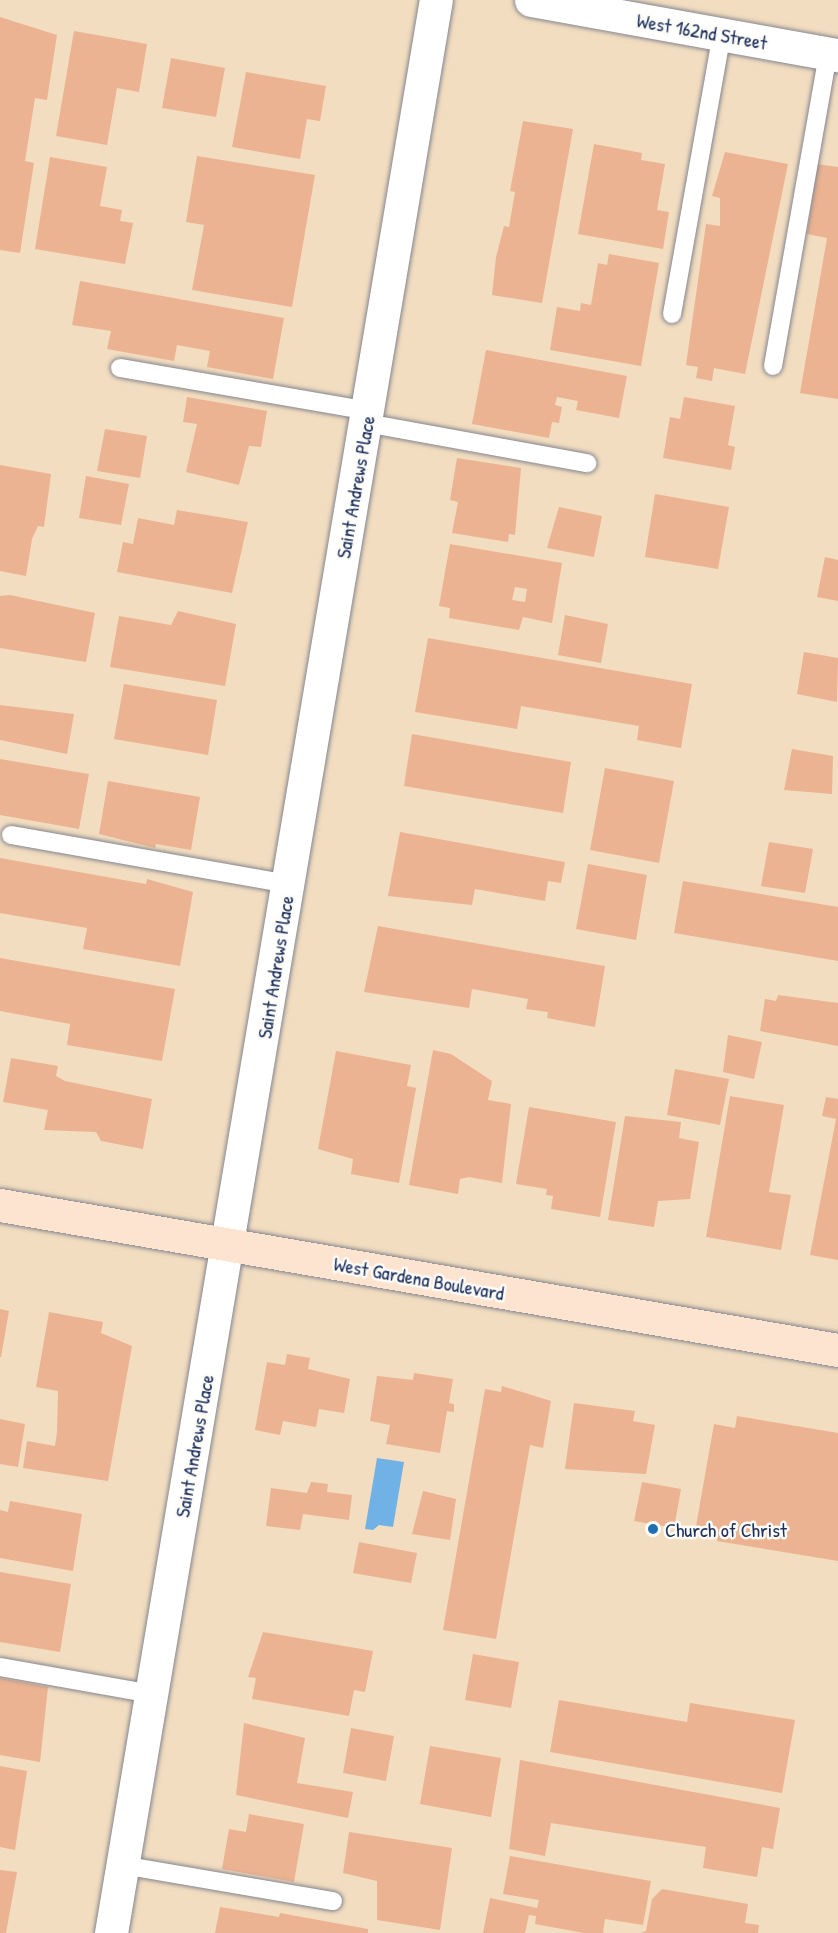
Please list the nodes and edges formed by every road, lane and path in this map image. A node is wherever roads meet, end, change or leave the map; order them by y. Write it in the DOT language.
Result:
graph roads {
  1 [pos="436,0"];
  2 [pos="531,0"];
  3 [pos="722,34"];
  4 [pos="833,54"];
  5 [pos="672,314"];
  6 [pos="773,366"];
  7 [pos="120,368"];
  8 [pos="367,417"];
  9 [pos="587,463"];
  10 [pos="11,835"];
  11 [pos="289,884"];
  12 [pos="0,1205"];
  13 [pos="229,1245"];
  14 [pos="838,1350"];
  15 [pos="0,1667"];
  16 [pos="151,1694"];
  17 [pos="122,1865"];
  18 [pos="333,1901"];
  19 [pos="111,1933"];
  1 -- 8 [label="street, Saint Andrews Place"];
  2 -- 3 [label="street, West 162nd Street"];
  3 -- 4 [label="street, West 162nd Street"];
  3 -- 5 [label="lane"];
  4 -- 6 [label="lane"];
  7 -- 8 [label="lane"];
  8 -- 9 [label="lane"];
  8 -- 11 [label="street, Saint Andrews Place"];
  10 -- 11 [label="lane"];
  11 -- 13 [label="street, Saint Andrews Place"];
  12 -- 13 [label="main road, West Gardena Boulevard"];
  13 -- 14 [label="main road, West Gardena Boulevard"];
  13 -- 16 [label="street, Saint Andrews Place"];
  15 -- 16 [label="lane"];
  16 -- 17 [label="street, Saint Andrews Place"];
  17 -- 18 [label="lane"];
  17 -- 19 [label="street, Saint Andrews Place"];
}
